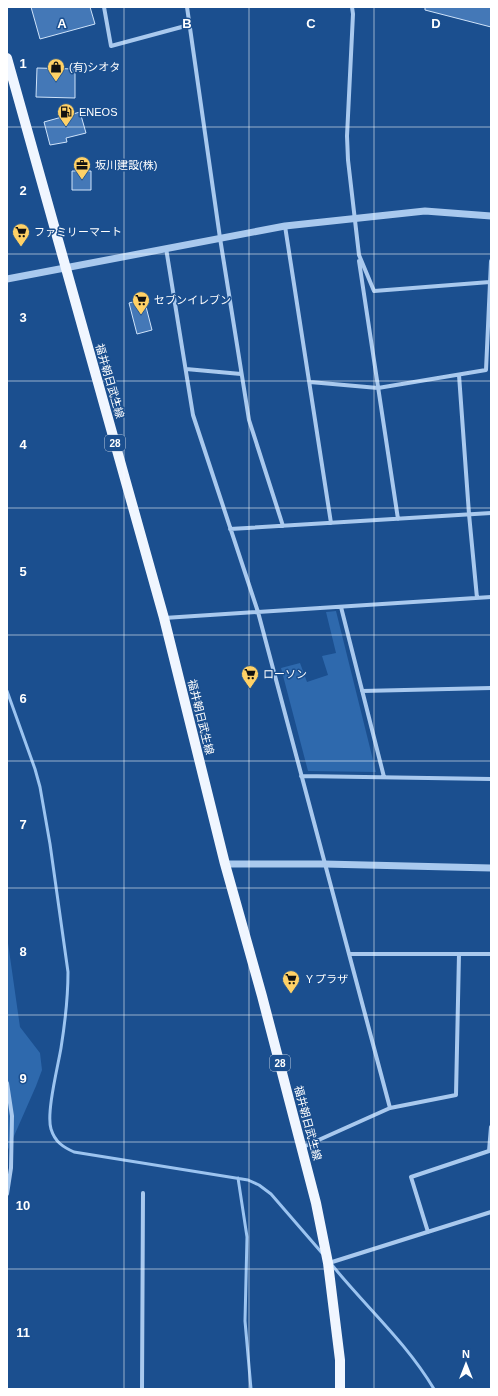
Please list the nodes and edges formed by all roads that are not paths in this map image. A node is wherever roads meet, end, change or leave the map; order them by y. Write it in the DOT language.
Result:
graph roads {
  1 [pos="104,7"];
  2 [pos="187,7"];
  3 [pos="352,7"];
  4 [pos="189,24"];
  5 [pos="7,58"];
  6 [pos="491,216"];
  7 [pos="354,219"];
  8 [pos="285,226"];
  9 [pos="220,238"];
  10 [pos="166,248"];
  11 [pos="359,255"];
  12 [pos="491,261"];
  13 [pos="66,269"];
  14 [pos="7,279"];
  15 [pos="490,282"];
  16 [pos="490,316"];
  17 [pos="186,369"];
  18 [pos="241,374"];
  19 [pos="458,375"];
  20 [pos="310,382"];
  21 [pos="378,388"];
  22 [pos="491,513"];
  23 [pos="469,514"];
  24 [pos="398,519"];
  25 [pos="331,523"];
  26 [pos="283,526"];
  27 [pos="230,529"];
  28 [pos="491,597"];
  29 [pos="477,598"];
  30 [pos="341,607"];
  31 [pos="258,612"];
  32 [pos="164,618"];
  33 [pos="491,688"];
  34 [pos="362,692"];
  35 [pos="301,776"];
  36 [pos="384,777"];
  37 [pos="491,779"];
  38 [pos="225,864"];
  39 [pos="324,864"];
  40 [pos="491,868"];
  41 [pos="350,954"];
  42 [pos="459,954"];
  43 [pos="491,954"];
  44 [pos="7,1083"];
  45 [pos="390,1108"];
  46 [pos="491,1127"];
  47 [pos="302,1148"];
  48 [pos="143,1193"];
  49 [pos="7,1194"];
  50 [pos="491,1212"];
  51 [pos="428,1232"];
  52 [pos="328,1263"];
  53 [pos="142,1389"];
  54 [pos="340,1389"];
  1 -- 4 [label="street"];
  2 -- 4 [label="street"];
  3 -- 7 [label="street"];
  4 -- 9 [label="street"];
  5 -- 13 [label="main road, 福井朝日武生線 / 28"];
  6 -- 7 [label="street"];
  7 -- 8 [label="street"];
  7 -- 11 [label="street"];
  8 -- 9 [label="street"];
  8 -- 20 [label="street"];
  9 -- 10 [label="street"];
  9 -- 18 [label="street"];
  10 -- 13 [label="street"];
  10 -- 17 [label="street"];
  11 -- 15 [label="street"];
  11 -- 21 [label="street"];
  12 -- 15 [label="street"];
  13 -- 14 [label="street"];
  13 -- 32 [label="main road, 福井朝日武生線 / 28"];
  15 -- 16 [label="street"];
  16 -- 19 [label="street"];
  17 -- 18 [label="street"];
  17 -- 27 [label="street"];
  18 -- 26 [label="street"];
  19 -- 21 [label="street"];
  19 -- 23 [label="street"];
  20 -- 21 [label="street"];
  20 -- 25 [label="street"];
  21 -- 24 [label="street"];
  22 -- 23 [label="street"];
  23 -- 24 [label="street"];
  23 -- 29 [label="street"];
  24 -- 25 [label="street"];
  25 -- 26 [label="street"];
  26 -- 27 [label="street"];
  27 -- 31 [label="street"];
  28 -- 29 [label="street"];
  29 -- 30 [label="street"];
  30 -- 31 [label="street"];
  30 -- 34 [label="street"];
  31 -- 32 [label="street"];
  31 -- 35 [label="street"];
  32 -- 38 [label="main road, 福井朝日武生線 / 28"];
  33 -- 34 [label="street"];
  34 -- 36 [label="street"];
  35 -- 36 [label="street"];
  35 -- 39 [label="street"];
  36 -- 37 [label="street"];
  38 -- 39 [label="street"];
  38 -- 47 [label="main road, 福井朝日武生線 / 28"];
  39 -- 40 [label="street"];
  39 -- 41 [label="street"];
  41 -- 42 [label="street"];
  41 -- 45 [label="street"];
  42 -- 43 [label="street"];
  42 -- 45 [label="street"];
  44 -- 49 [label="street"];
  45 -- 47 [label="street"];
  46 -- 51 [label="street"];
  47 -- 52 [label="main road, 福井朝日武生線 / 28"];
  48 -- 53 [label="street"];
  50 -- 51 [label="street"];
  51 -- 52 [label="street"];
  52 -- 54 [label="main road, 福井朝日武生線 / 28"];
}
